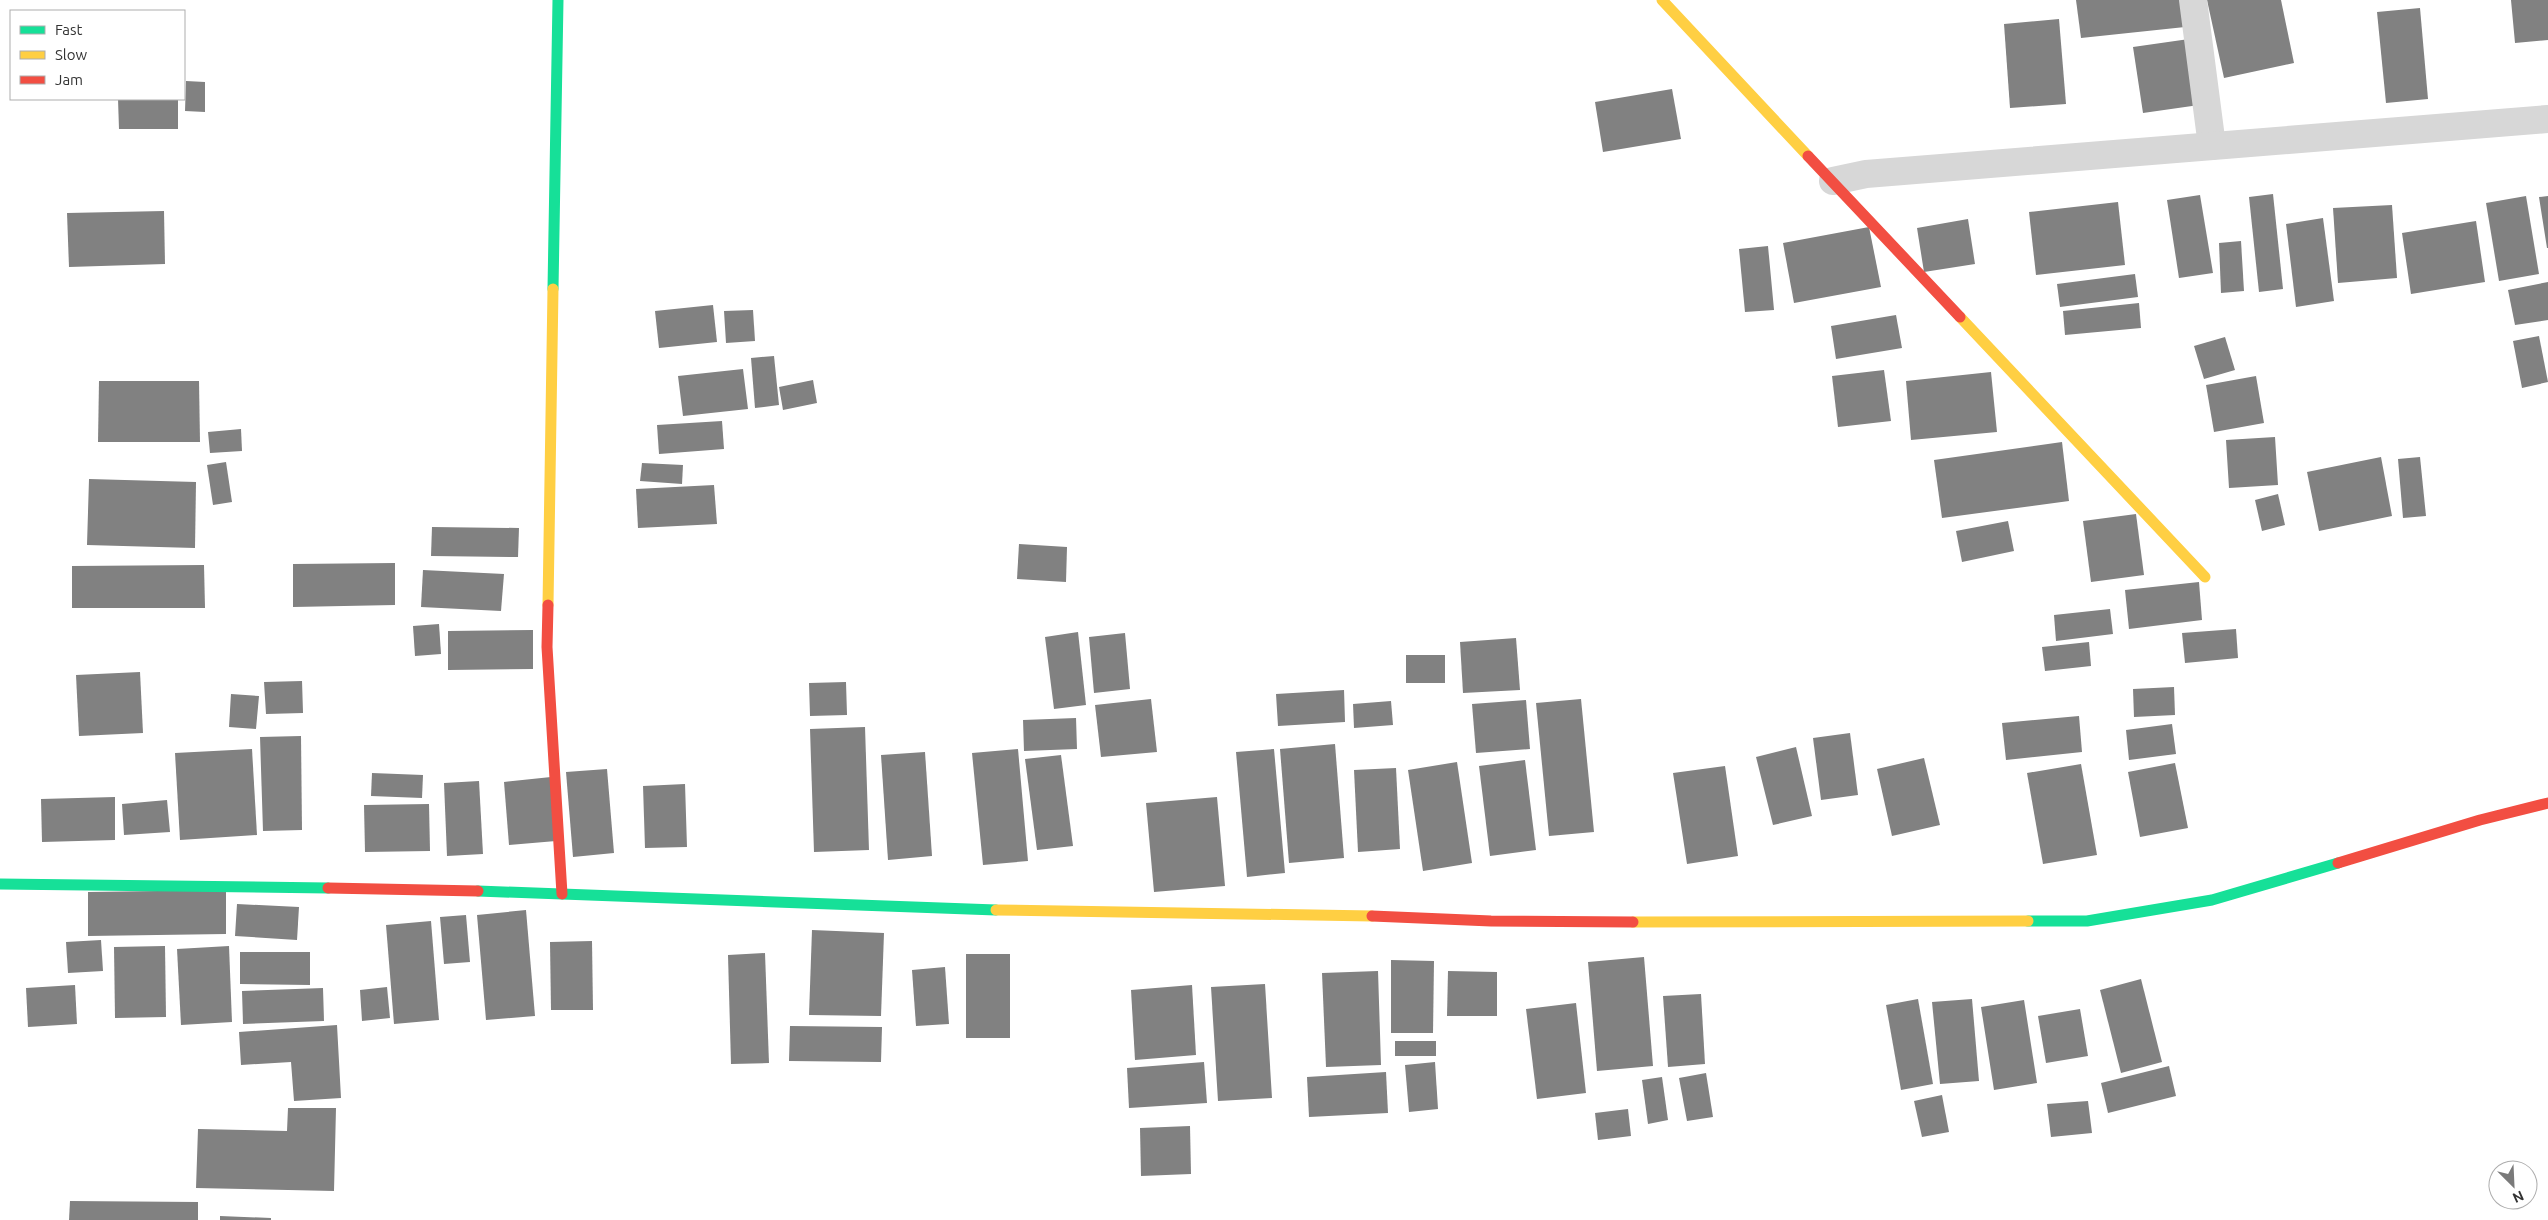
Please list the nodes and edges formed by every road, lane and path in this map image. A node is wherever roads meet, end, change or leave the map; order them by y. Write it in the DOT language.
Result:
graph roads {
  1 [pos="558,0"];
  2 [pos="1662,0"];
  3 [pos="2193,0"];
  4 [pos="2548,119"];
  5 [pos="2212,146"];
  6 [pos="1833,181"];
  7 [pos="2205,577"];
  8 [pos="2548,803"];
  9 [pos="0,884"];
  10 [pos="562,894"];
  1 -- 10 [label="street"];
  2 -- 6 [label="street"];
  3 -- 5 [label="street"];
  4 -- 5 [label="street"];
  5 -- 6 [label="street"];
  6 -- 7 [label="street"];
  8 -- 10 [label="street"];
  9 -- 10 [label="street"];
}
